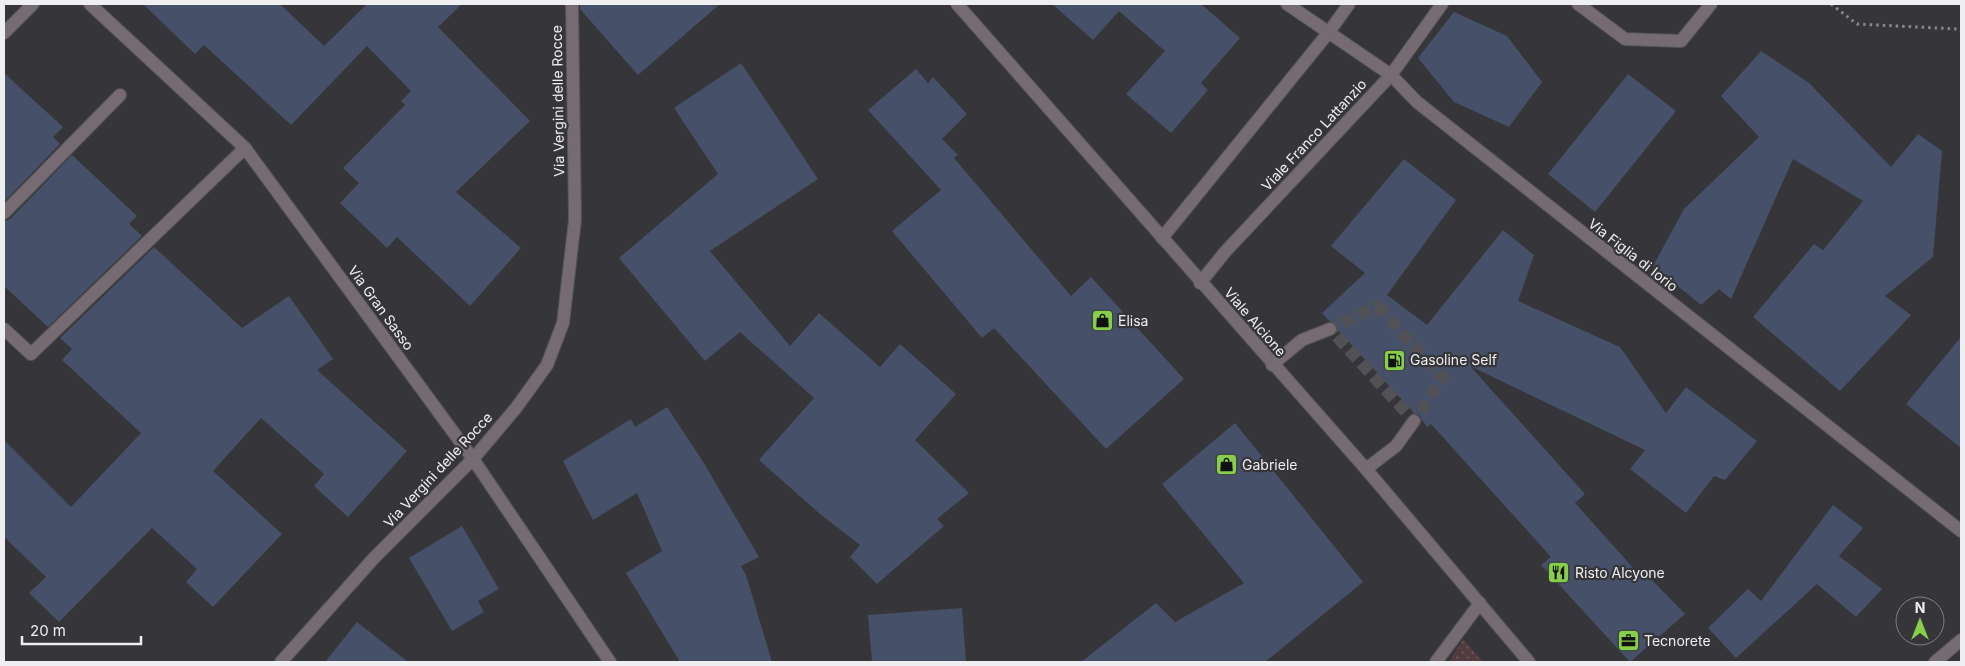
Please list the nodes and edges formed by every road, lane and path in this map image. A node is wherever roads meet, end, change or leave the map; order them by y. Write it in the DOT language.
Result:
graph roads {
  1 [pos="33,4"];
  2 [pos="90,4"];
  3 [pos="572,4"];
  4 [pos="957,4"];
  5 [pos="1287,4"];
  6 [pos="1349,4"];
  7 [pos="1442,4"];
  8 [pos="1578,4"];
  9 [pos="1711,4"];
  10 [pos="1831,4"];
  11 [pos="1329,32"];
  12 [pos="1961,32"];
  13 [pos="4,33"];
  14 [pos="1391,75"];
  15 [pos="120,95"];
  16 [pos="245,148"];
  17 [pos="4,213"];
  18 [pos="1162,238"];
  19 [pos="1200,282"];
  20 [pos="1330,328"];
  21 [pos="4,329"];
  22 [pos="1272,365"];
  23 [pos="1414,420"];
  24 [pos="473,459"];
  25 [pos="1366,469"];
  26 [pos="1961,531"];
  27 [pos="1480,603"];
  28 [pos="1961,640"];
  29 [pos="281,662"];
  30 [pos="610,662"];
  31 [pos="1436,662"];
  32 [pos="1529,662"];
  33 [pos="1935,662"];
  1 -- 13 [label="street"];
  2 -- 16 [label="street, Via Gran Sasso"];
  3 -- 24 [label="street, Via Vergini delle Rocce"];
  4 -- 18 [label="street, Viale Alcione"];
  5 -- 11 [label="street, Via Figlia di Iorio"];
  6 -- 11 [label="street"];
  7 -- 14 [label="street, Viale Franco Lattanzio"];
  8 -- 9 [label="street"];
  10 -- 12 [label="path"];
  11 -- 14 [label="street, Via Figlia di Iorio"];
  11 -- 18 [label="street"];
  14 -- 19 [label="street, Viale Franco Lattanzio"];
  14 -- 26 [label="street, Via Figlia di Iorio"];
  15 -- 17 [label="street"];
  16 -- 21 [label="street"];
  16 -- 24 [label="street, Via Gran Sasso"];
  18 -- 19 [label="street, Viale Alcione"];
  19 -- 22 [label="street, Viale Alcione"];
  20 -- 22 [label="street"];
  22 -- 25 [label="street, Viale Alcione"];
  23 -- 25 [label="street"];
  24 -- 29 [label="street, Via Vergini delle Rocce"];
  24 -- 30 [label="street, Via Gran Sasso"];
  25 -- 27 [label="street, Viale Alcione"];
  27 -- 31 [label="street"];
  27 -- 32 [label="street, Viale Alcione"];
  28 -- 33 [label="street"];
}
